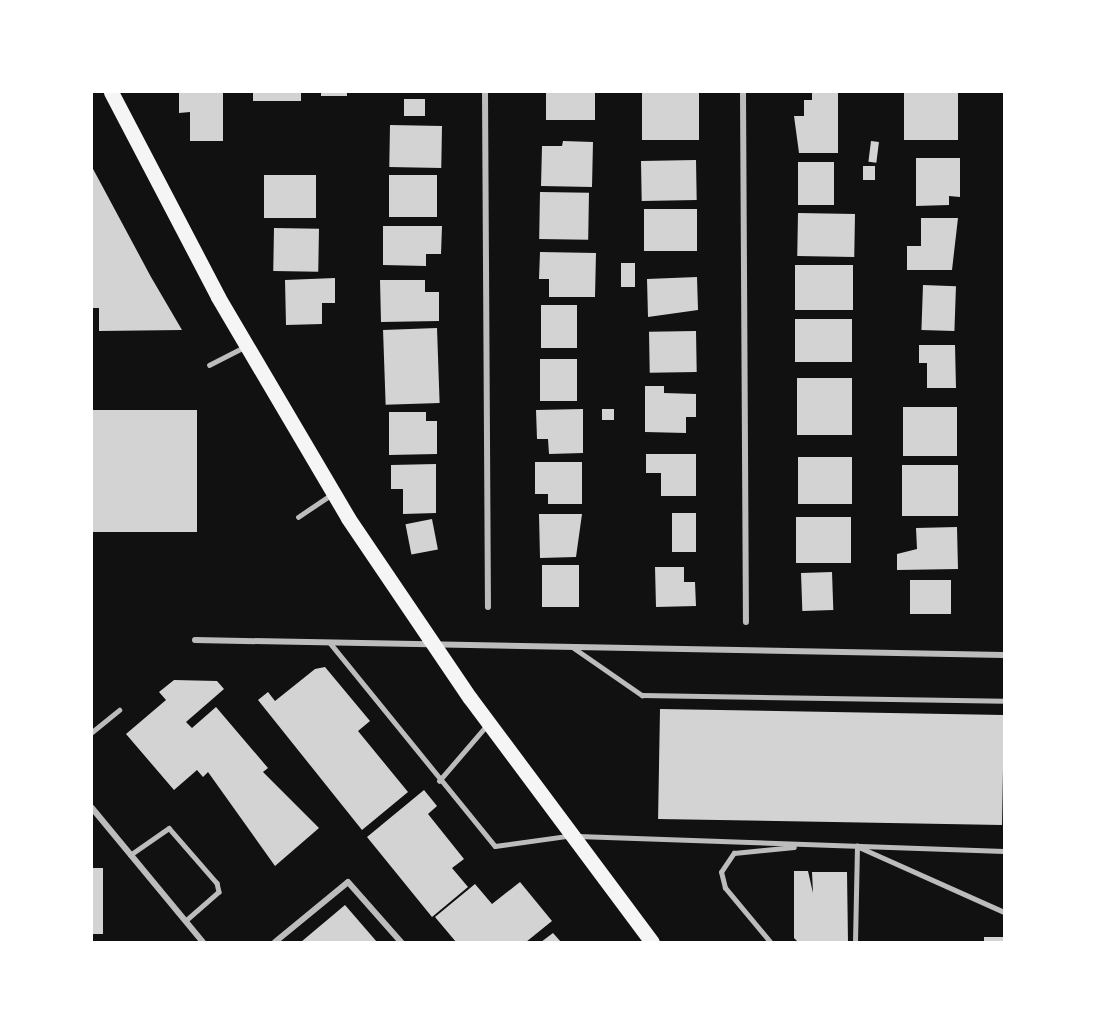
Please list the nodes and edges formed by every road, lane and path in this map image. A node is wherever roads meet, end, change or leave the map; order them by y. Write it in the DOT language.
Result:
graph roads {
  1 [pos="111,92"];
  2 [pos="485,92"];
  3 [pos="743,92"];
  4 [pos="246,345"];
  5 [pos="209,365"];
  6 [pos="334,493"];
  7 [pos="298,517"];
  8 [pos="488,607"];
  9 [pos="746,622"];
  10 [pos="195,640"];
  11 [pos="332,644"];
  12 [pos="436,648"];
  13 [pos="574,648"];
  14 [pos="1005,655"];
  15 [pos="1005,701"];
  16 [pos="119,710"];
  17 [pos="488,723"];
  18 [pos="92,732"];
  19 [pos="439,781"];
  20 [pos="92,808"];
  21 [pos="571,835"];
  22 [pos="811,845"];
  23 [pos="856,846"];
  24 [pos="1005,851"];
  25 [pos="130,855"];
  26 [pos="1005,912"];
  27 [pos="186,921"];
  28 [pos="203,942"];
  29 [pos="275,942"];
  30 [pos="401,942"];
  31 [pos="652,942"];
  32 [pos="770,942"];
  33 [pos="855,942"];
  1 -- 4 [label="main road"];
  2 -- 8 [label="street"];
  3 -- 9 [label="street"];
  4 -- 5 [label="lane"];
  4 -- 6 [label="main road"];
  6 -- 7 [label="lane"];
  6 -- 12 [label="main road"];
  10 -- 11 [label="street"];
  11 -- 12 [label="street"];
  11 -- 19 [label="lane"];
  12 -- 13 [label="street"];
  12 -- 17 [label="main road"];
  13 -- 14 [label="street"];
  13 -- 15 [label="lane"];
  16 -- 18 [label="lane"];
  17 -- 19 [label="lane"];
  17 -- 21 [label="main road"];
  19 -- 21 [label="lane"];
  20 -- 25 [label="street"];
  21 -- 22 [label="lane"];
  21 -- 31 [label="main road"];
  22 -- 23 [label="lane"];
  22 -- 32 [label="lane"];
  23 -- 24 [label="lane"];
  23 -- 26 [label="lane"];
  23 -- 33 [label="lane"];
  25 -- 27 [label="street"];
  25 -- 27 [label="lane"];
  27 -- 28 [label="street"];
  29 -- 30 [label="street"];
}
